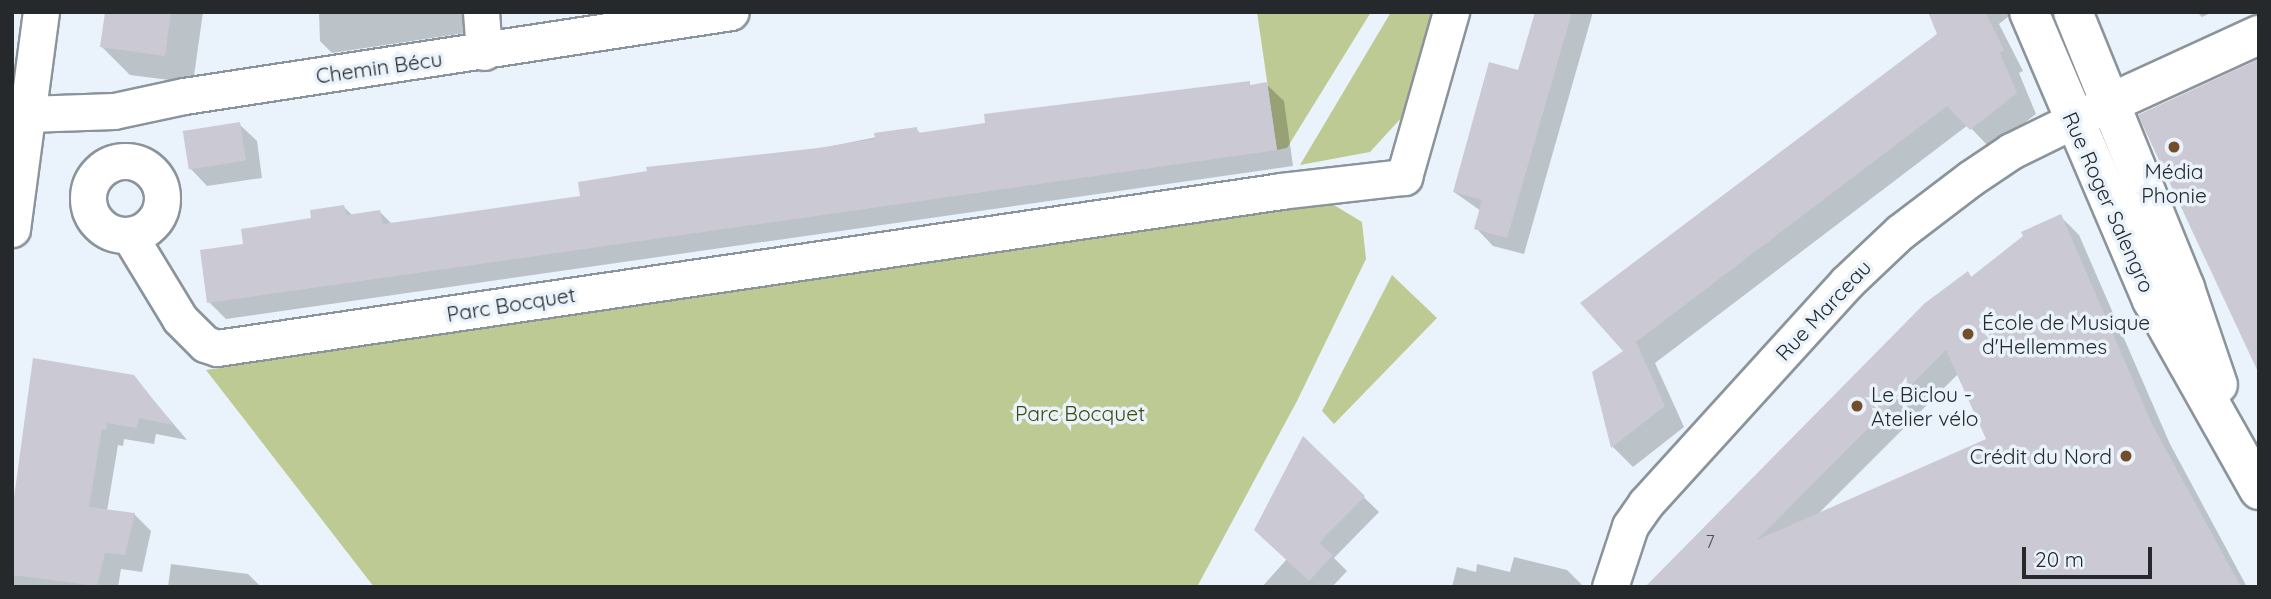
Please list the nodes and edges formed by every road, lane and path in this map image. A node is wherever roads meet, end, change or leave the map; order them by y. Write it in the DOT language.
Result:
graph roads {
  1 [pos="41,12"];
  2 [pos="481,12"];
  3 [pos="731,12"];
  4 [pos="1451,12"];
  5 [pos="2029,12"];
  6 [pos="2073,12"];
  7 [pos="2259,35"];
  8 [pos="484,52"];
  9 [pos="2108,104"];
  10 [pos="27,114"];
  11 [pos="2072,120"];
  12 [pos="12,229"];
  13 [pos="129,235"];
  14 [pos="2253,466"];
  15 [pos="1610,587"];
  1 -- 10 [label="street"];
  2 -- 8 [label="street"];
  3 -- 8 [label="street, Chemin Bécu"];
  4 -- 13 [label="street, Parc Bocquet"];
  5 -- 11 [label="main road, Rue Roger Salengro"];
  6 -- 9 [label="main road, Rue Roger Salengro"];
  7 -- 9 [label="main road"];
  8 -- 10 [label="street, Chemin Bécu"];
  9 -- 11 [label="street, Rue Marceau"];
  9 -- 14 [label="main road, Rue Roger Salengro"];
  10 -- 12 [label="street"];
  11 -- 14 [label="main road, Rue Roger Salengro"];
  11 -- 15 [label="street, Rue Marceau"];
}
